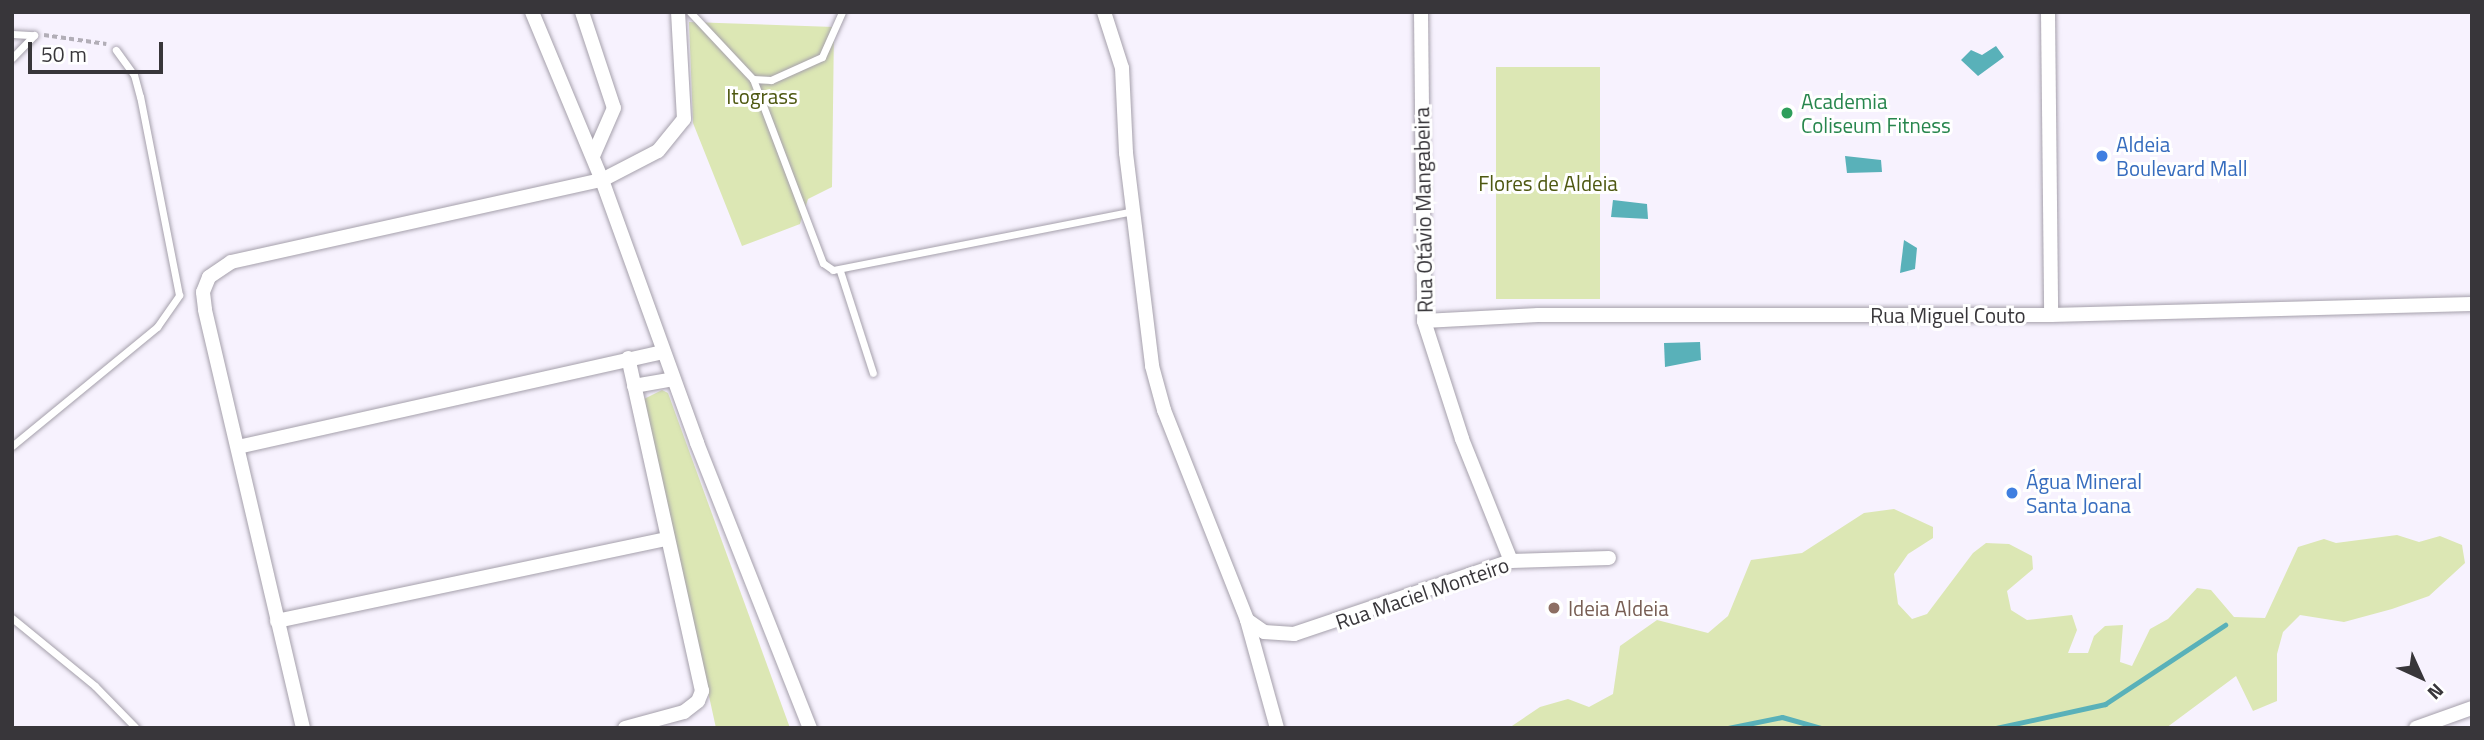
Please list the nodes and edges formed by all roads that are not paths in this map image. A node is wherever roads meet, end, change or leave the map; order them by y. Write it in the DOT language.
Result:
graph roads {
  1 [pos="533,12"];
  2 [pos="582,12"];
  3 [pos="678,12"];
  4 [pos="690,12"];
  5 [pos="842,12"];
  6 [pos="1104,12"];
  7 [pos="1421,12"];
  8 [pos="2048,12"];
  9 [pos="12,34"];
  10 [pos="117,50"];
  11 [pos="12,58"];
  12 [pos="753,79"];
  13 [pos="593,156"];
  14 [pos="603,180"];
  15 [pos="1134,211"];
  16 [pos="839,271"];
  17 [pos="2472,304"];
  18 [pos="2051,315"];
  19 [pos="1424,321"];
  20 [pos="664,352"];
  21 [pos="628,358"];
  22 [pos="873,373"];
  23 [pos="673,379"];
  24 [pos="634,386"];
  25 [pos="12,446"];
  26 [pos="238,447"];
  27 [pos="666,539"];
  28 [pos="1609,558"];
  29 [pos="1511,561"];
  30 [pos="12,618"];
  31 [pos="277,621"];
  32 [pos="1247,621"];
  33 [pos="2472,708"];
  34 [pos="136,728"];
  35 [pos="303,728"];
  36 [pos="625,728"];
  37 [pos="810,728"];
  38 [pos="1277,728"];
  39 [pos="2417,728"];
  1 -- 13 [label="street"];
  2 -- 13 [label="street"];
  3 -- 14 [label="street"];
  4 -- 12 [label="lane"];
  5 -- 12 [label="lane"];
  6 -- 15 [label="street"];
  7 -- 19 [label="street, Rua Otávio Mangabeira"];
  8 -- 18 [label="street"];
  9 -- 11 [label="lane"];
  10 -- 25 [label="lane"];
  12 -- 16 [label="lane"];
  13 -- 14 [label="street"];
  14 -- 20 [label="street"];
  14 -- 26 [label="street"];
  15 -- 16 [label="lane"];
  15 -- 32 [label="street"];
  16 -- 22 [label="lane"];
  17 -- 18 [label="street, Rua Miguel Couto"];
  18 -- 19 [label="street, Rua Miguel Couto"];
  19 -- 29 [label="street, Rua Otávio Mangabeira"];
  20 -- 21 [label="street"];
  20 -- 23 [label="street"];
  21 -- 24 [label="street"];
  21 -- 26 [label="street"];
  23 -- 24 [label="street"];
  23 -- 37 [label="street"];
  24 -- 27 [label="street"];
  26 -- 31 [label="street"];
  27 -- 31 [label="street"];
  27 -- 36 [label="street"];
  28 -- 29 [label="street, Rua Maciel Monteiro"];
  29 -- 32 [label="street, Rua Maciel Monteiro"];
  30 -- 34 [label="lane"];
  31 -- 35 [label="street"];
  32 -- 38 [label="street"];
  33 -- 39 [label="street"];
}
